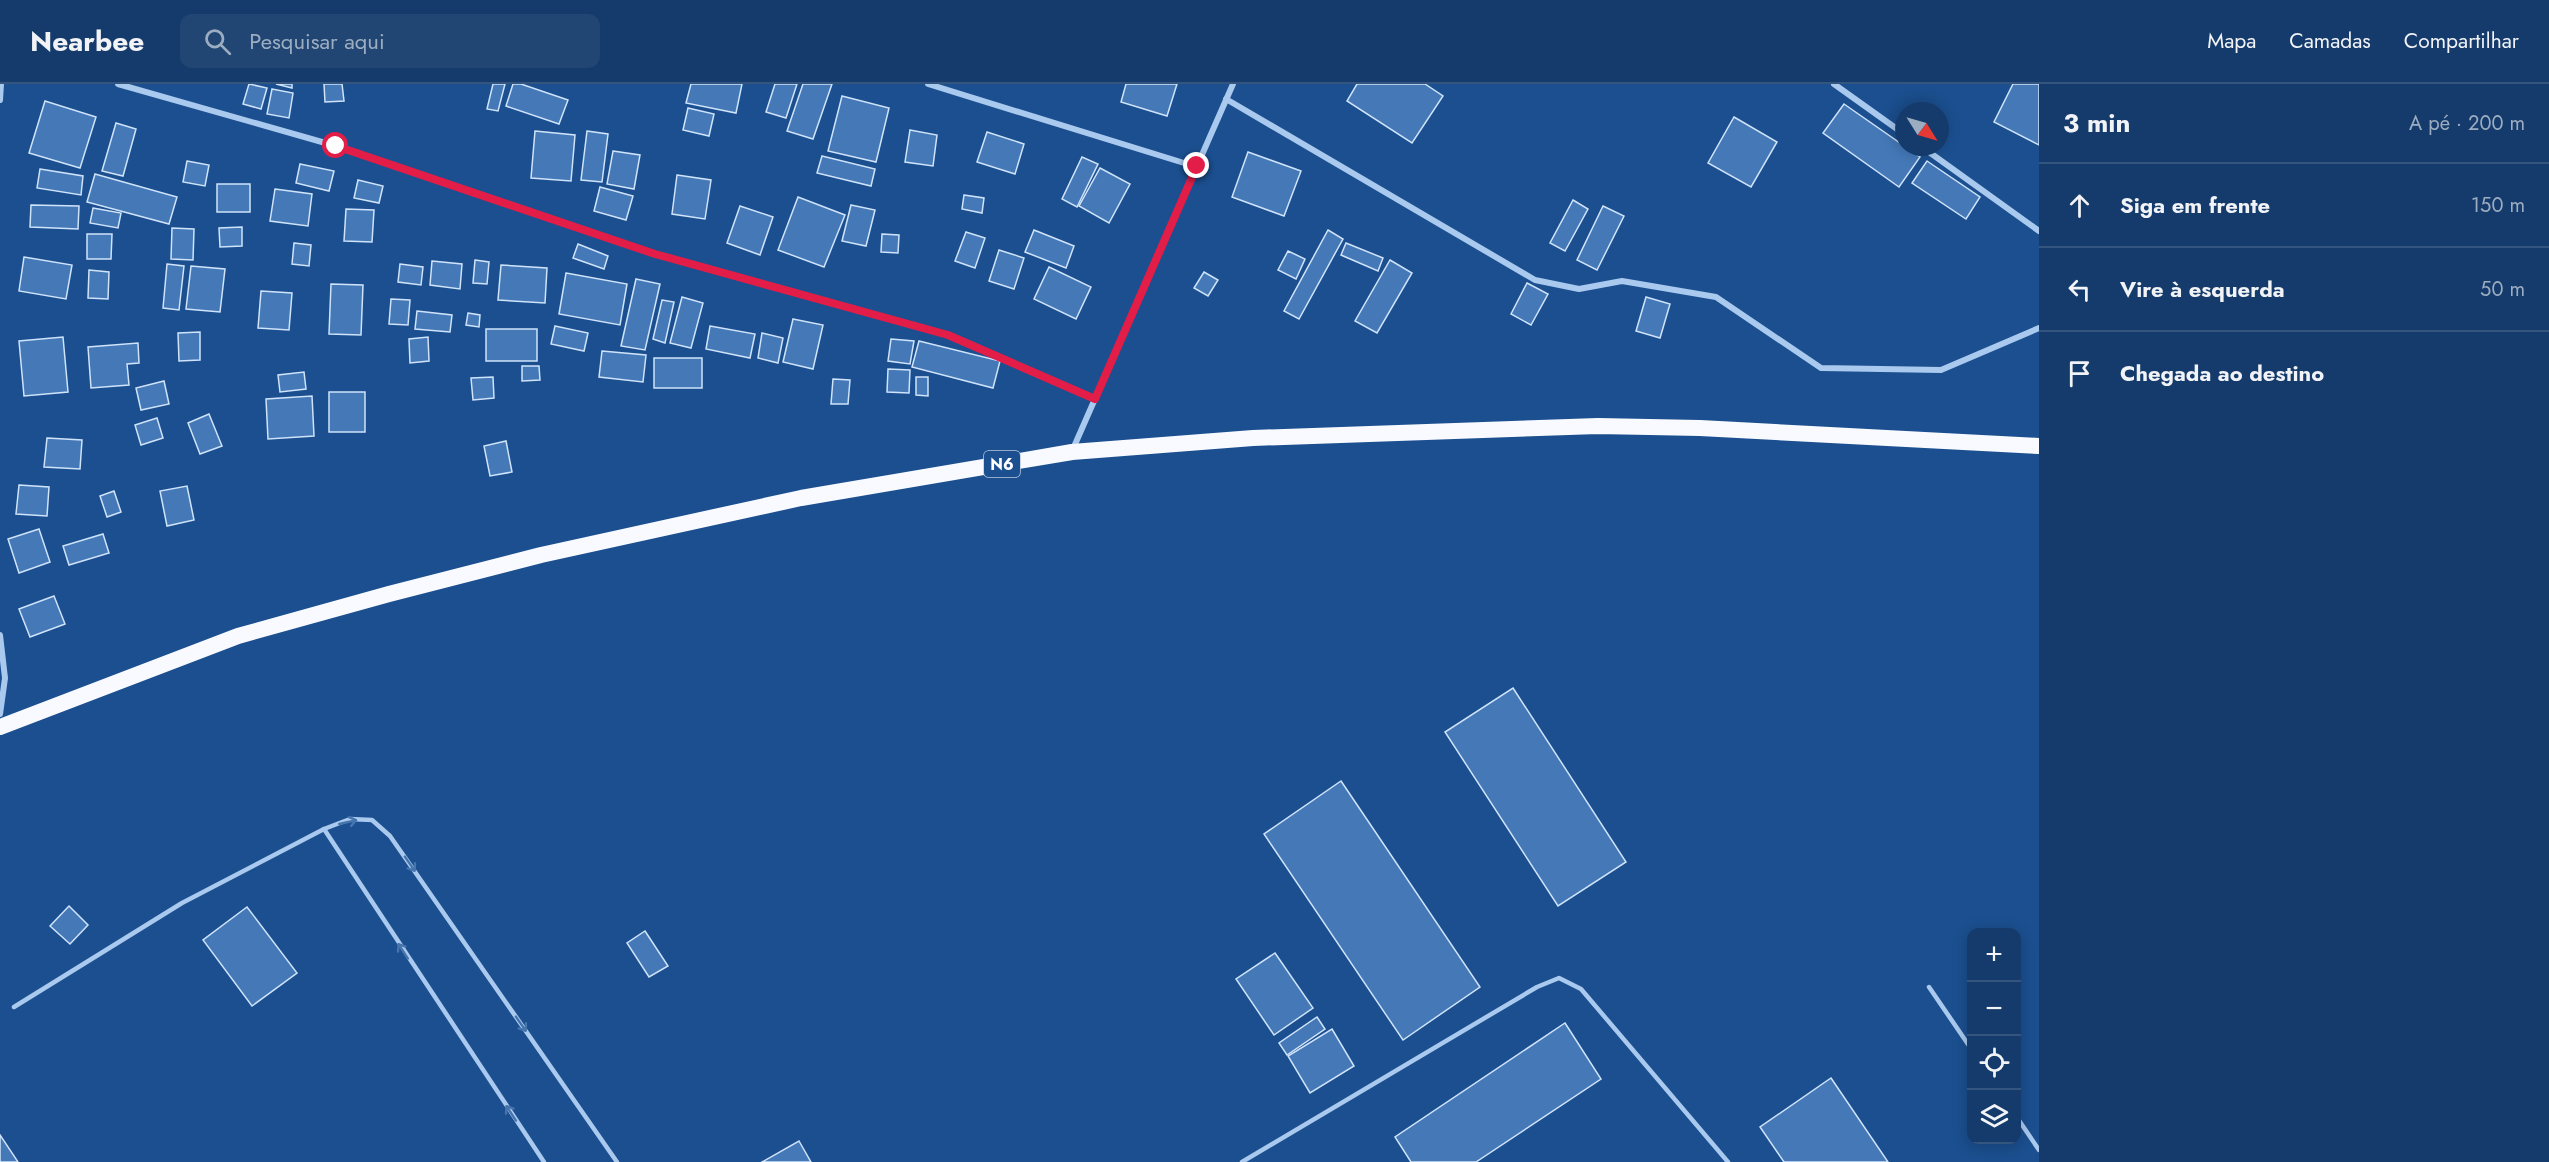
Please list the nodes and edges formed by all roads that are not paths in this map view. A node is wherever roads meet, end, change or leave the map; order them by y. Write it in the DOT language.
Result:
graph roads {
  1 [pos="1,84"];
  2 [pos="118,84"];
  3 [pos="928,84"];
  4 [pos="1233,84"];
  5 [pos="1834,84"];
  6 [pos="1226,99"];
  7 [pos="0,100"];
  8 [pos="1895,128"];
  9 [pos="1935,156"];
  10 [pos="1197,166"];
  11 [pos="2039,231"];
  12 [pos="2039,328"];
  13 [pos="1095,399"];
  14 [pos="2039,446"];
  15 [pos="1072,452"];
  16 [pos="0,635"];
  17 [pos="0,714"];
  18 [pos="0,727"];
  19 [pos="324,829"];
  20 [pos="1929,987"];
  21 [pos="14,1007"];
  22 [pos="1967,1044"];
  23 [pos="2021,1123"];
  24 [pos="2039,1150"];
  25 [pos="544,1162"];
  26 [pos="616,1162"];
  27 [pos="1242,1162"];
  28 [pos="1728,1162"];
  1 -- 7 [label="street"];
  2 -- 13 [label="street"];
  3 -- 10 [label="street"];
  4 -- 6 [label="street"];
  5 -- 8 [label="street"];
  6 -- 10 [label="street"];
  6 -- 12 [label="street"];
  9 -- 11 [label="street"];
  10 -- 13 [label="street"];
  13 -- 15 [label="street"];
  14 -- 15 [label="highway, N6"];
  15 -- 18 [label="highway, N6"];
  16 -- 17 [label="street"];
  19 -- 21 [label="lane"];
  25 -- 19 [label="lane, one-way"];
  19 -- 26 [label="lane, one-way"];
  20 -- 22 [label="lane"];
  23 -- 24 [label="lane"];
  27 -- 28 [label="lane"];
}
